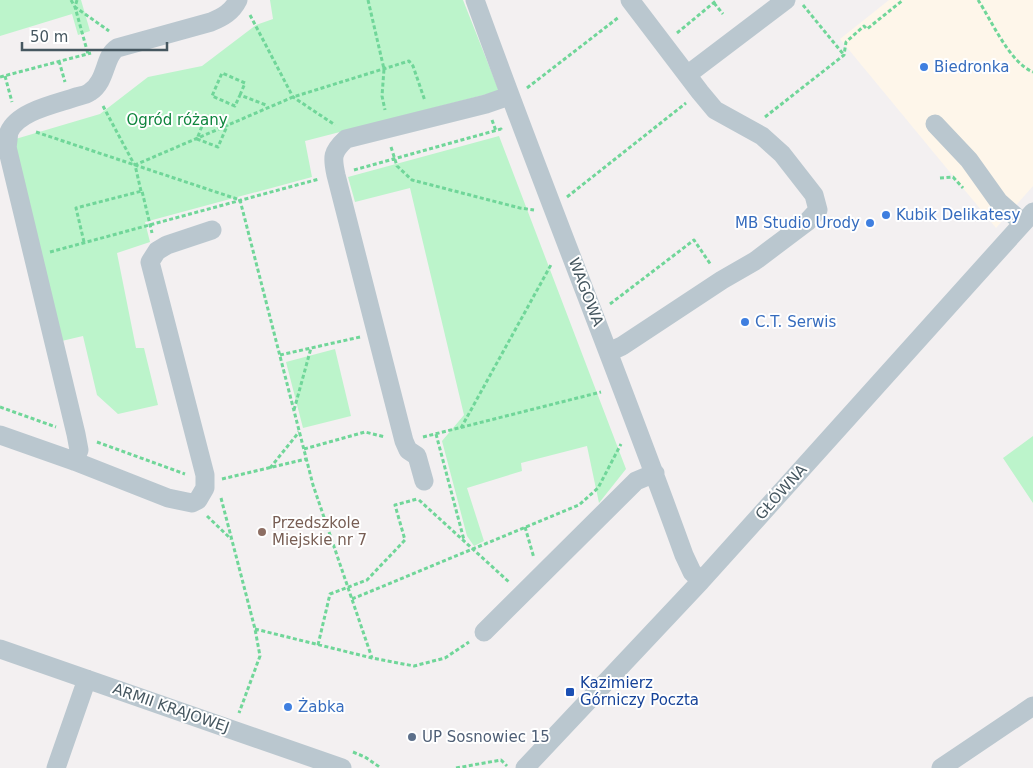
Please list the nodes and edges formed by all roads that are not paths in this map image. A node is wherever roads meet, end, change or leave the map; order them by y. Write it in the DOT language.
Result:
graph roads {
  1 [pos="475,0"];
  2 [pos="793,1"];
  3 [pos="632,3"];
  4 [pos="242,4"];
  5 [pos="687,75"];
  6 [pos="516,93"];
  7 [pos="935,124"];
  8 [pos="1028,218"];
  9 [pos="212,230"];
  10 [pos="609,352"];
  11 [pos="0,435"];
  12 [pos="74,461"];
  13 [pos="654,473"];
  14 [pos="424,481"];
  15 [pos="701,581"];
  16 [pos="484,632"];
  17 [pos="0,649"];
  18 [pos="87,679"];
  19 [pos="1033,706"];
  20 [pos="56,768"];
  21 [pos="342,768"];
  22 [pos="525,768"];
  23 [pos="941,768"];
  1 -- 6 [label="street, WAGOWA"];
  2 -- 5 [label="street"];
  3 -- 5 [label="street"];
  4 -- 12 [label="street"];
  5 -- 10 [label="street"];
  6 -- 10 [label="street, WAGOWA"];
  6 -- 14 [label="street"];
  7 -- 8 [label="street"];
  8 -- 15 [label="street, GŁÓWNA"];
  9 -- 12 [label="street"];
  10 -- 13 [label="street, WAGOWA"];
  11 -- 12 [label="street"];
  13 -- 15 [label="street, WAGOWA"];
  13 -- 16 [label="street"];
  15 -- 22 [label="street, GŁÓWNA"];
  17 -- 18 [label="street, ARMII KRAJOWEJ"];
  18 -- 20 [label="street"];
  18 -- 21 [label="street, ARMII KRAJOWEJ"];
  19 -- 23 [label="street"];
}
